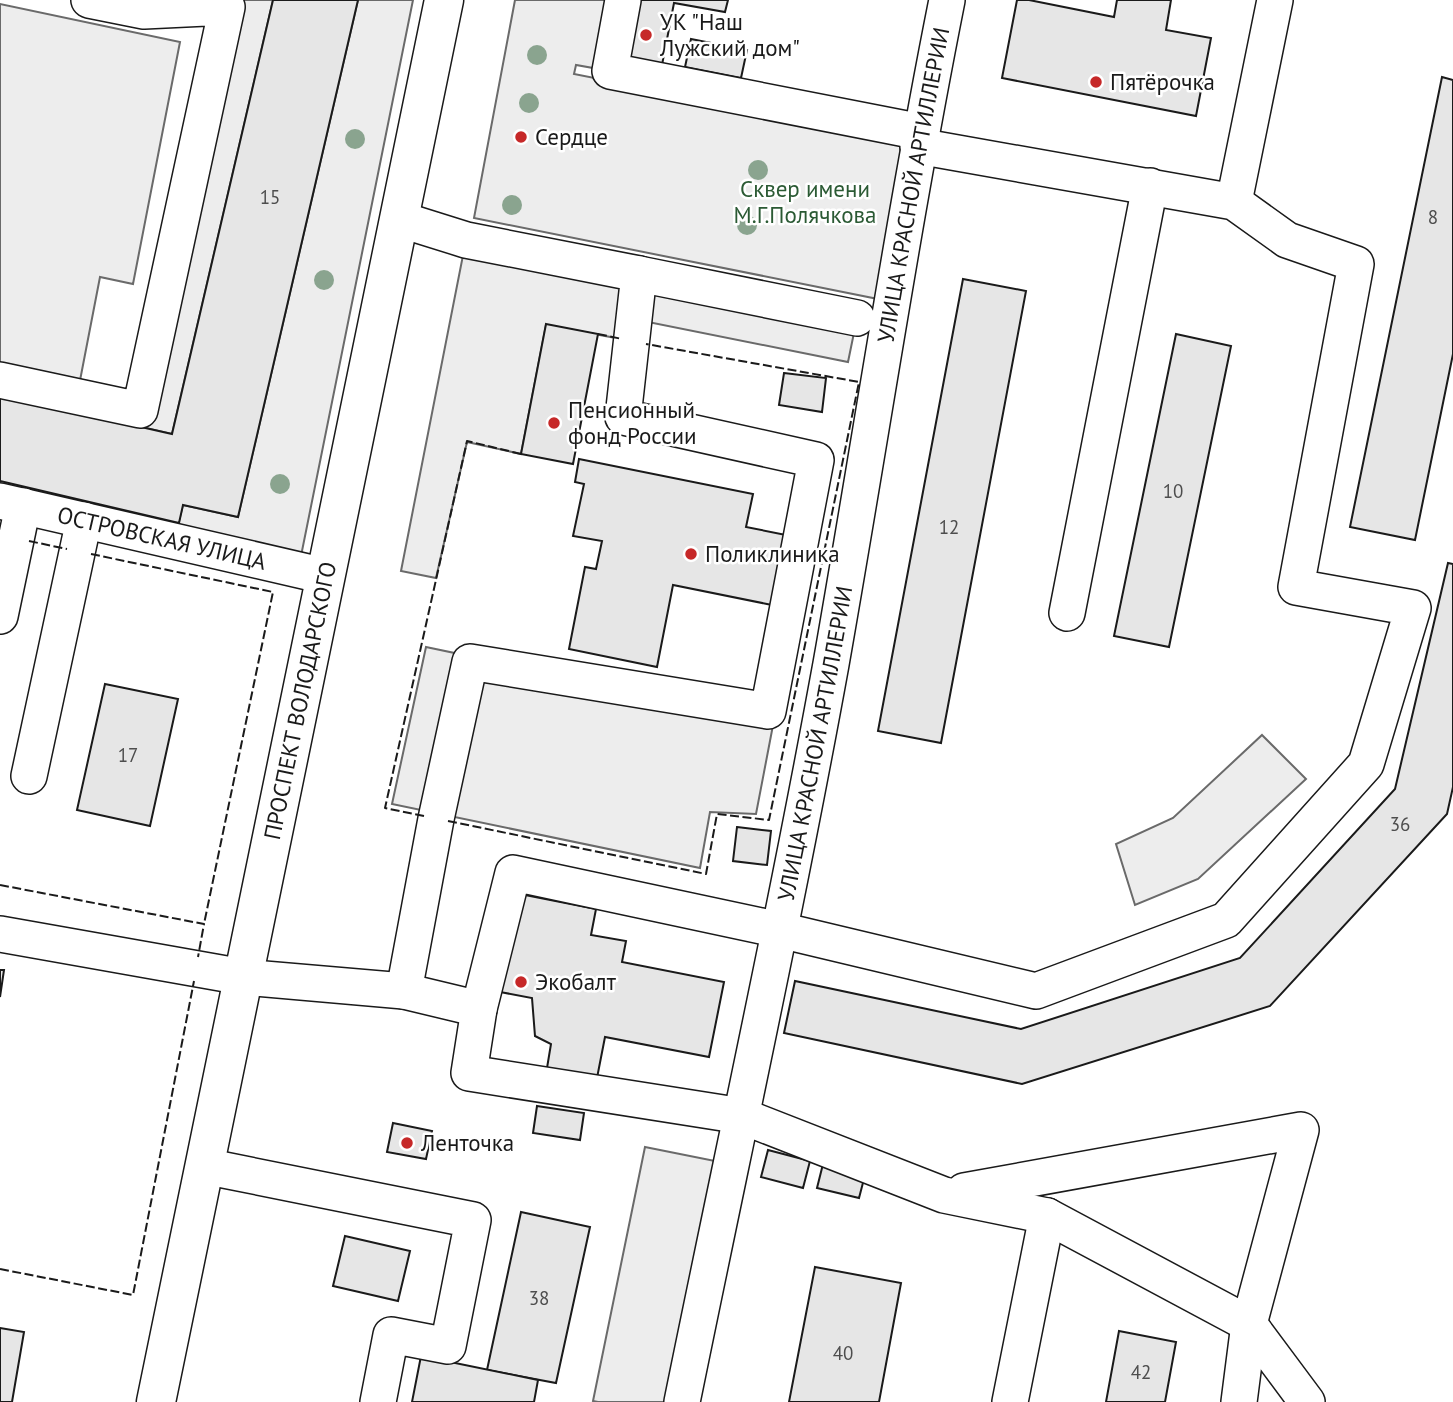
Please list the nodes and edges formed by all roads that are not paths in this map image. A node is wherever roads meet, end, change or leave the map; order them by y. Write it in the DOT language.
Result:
graph roads {
  1 [pos="89,0"];
  2 [pos="443,0"];
  3 [pos="623,0"];
  4 [pos="947,0"];
  5 [pos="1275,0"];
  6 [pos="912,137"];
  7 [pos="1150,186"];
  8 [pos="1234,202"];
  9 [pos="398,219"];
  10 [pos="639,274"];
  11 [pos="857,318"];
  12 [pos="0,380"];
  13 [pos="11,504"];
  14 [pos="84,520"];
  15 [pos="326,576"];
  16 [pos="1067,613"];
  17 [pos="0,616"];
  18 [pos="29,776"];
  19 [pos="780,930"];
  20 [pos="0,934"];
  21 [pos="243,977"];
  22 [pos="404,991"];
  23 [pos="479,1009"];
  24 [pos="742,1116"];
  25 [pos="204,1166"];
  26 [pos="944,1195"];
  27 [pos="1046,1216"];
  28 [pos="1249,1324"];
  29 [pos="156,1402"];
  30 [pos="378,1402"];
  31 [pos="682,1402"];
  32 [pos="1010,1402"];
  33 [pos="1239,1402"];
  34 [pos="1307,1402"];
  1 -- 12 [label="street"];
  2 -- 9 [label="main road, ПРОСПЕКТ ВОЛОДАРСКОГО"];
  3 -- 6 [label="street"];
  4 -- 6 [label="street, УЛИЦА КРАСНОЙ АРТИЛЛЕРИИ"];
  5 -- 8 [label="street"];
  6 -- 7 [label="street"];
  6 -- 19 [label="street, УЛИЦА КРАСНОЙ АРТИЛЛЕРИИ"];
  7 -- 8 [label="street"];
  7 -- 16 [label="street"];
  8 -- 19 [label="street"];
  9 -- 10 [label="street"];
  9 -- 15 [label="main road, ПРОСПЕКТ ВОЛОДАРСКОГО"];
  10 -- 11 [label="street"];
  10 -- 22 [label="street"];
  13 -- 14 [label="street, ОСТРОВСКАЯ УЛИЦА"];
  13 -- 17 [label="street"];
  14 -- 15 [label="street, ОСТРОВСКАЯ УЛИЦА"];
  14 -- 18 [label="street"];
  15 -- 21 [label="main road, ПРОСПЕКТ ВОЛОДАРСКОГО"];
  19 -- 23 [label="street"];
  19 -- 24 [label="street, УЛИЦА КРАСНОЙ АРТИЛЛЕРИИ"];
  20 -- 21 [label="street"];
  21 -- 22 [label="street"];
  21 -- 25 [label="main road, ПРОСПЕКТ ВОЛОДАРСКОГО"];
  22 -- 23 [label="street"];
  23 -- 24 [label="street"];
  24 -- 26 [label="street"];
  24 -- 31 [label="street, УЛИЦА КРАСНОЙ АРТИЛЛЕРИИ"];
  25 -- 29 [label="main road, ПРОСПЕКТ ВОЛОДАРСКОГО"];
  25 -- 30 [label="street"];
  26 -- 27 [label="street"];
  26 -- 28 [label="street"];
  27 -- 28 [label="street"];
  27 -- 32 [label="street"];
  28 -- 33 [label="street"];
  28 -- 34 [label="street"];
}
